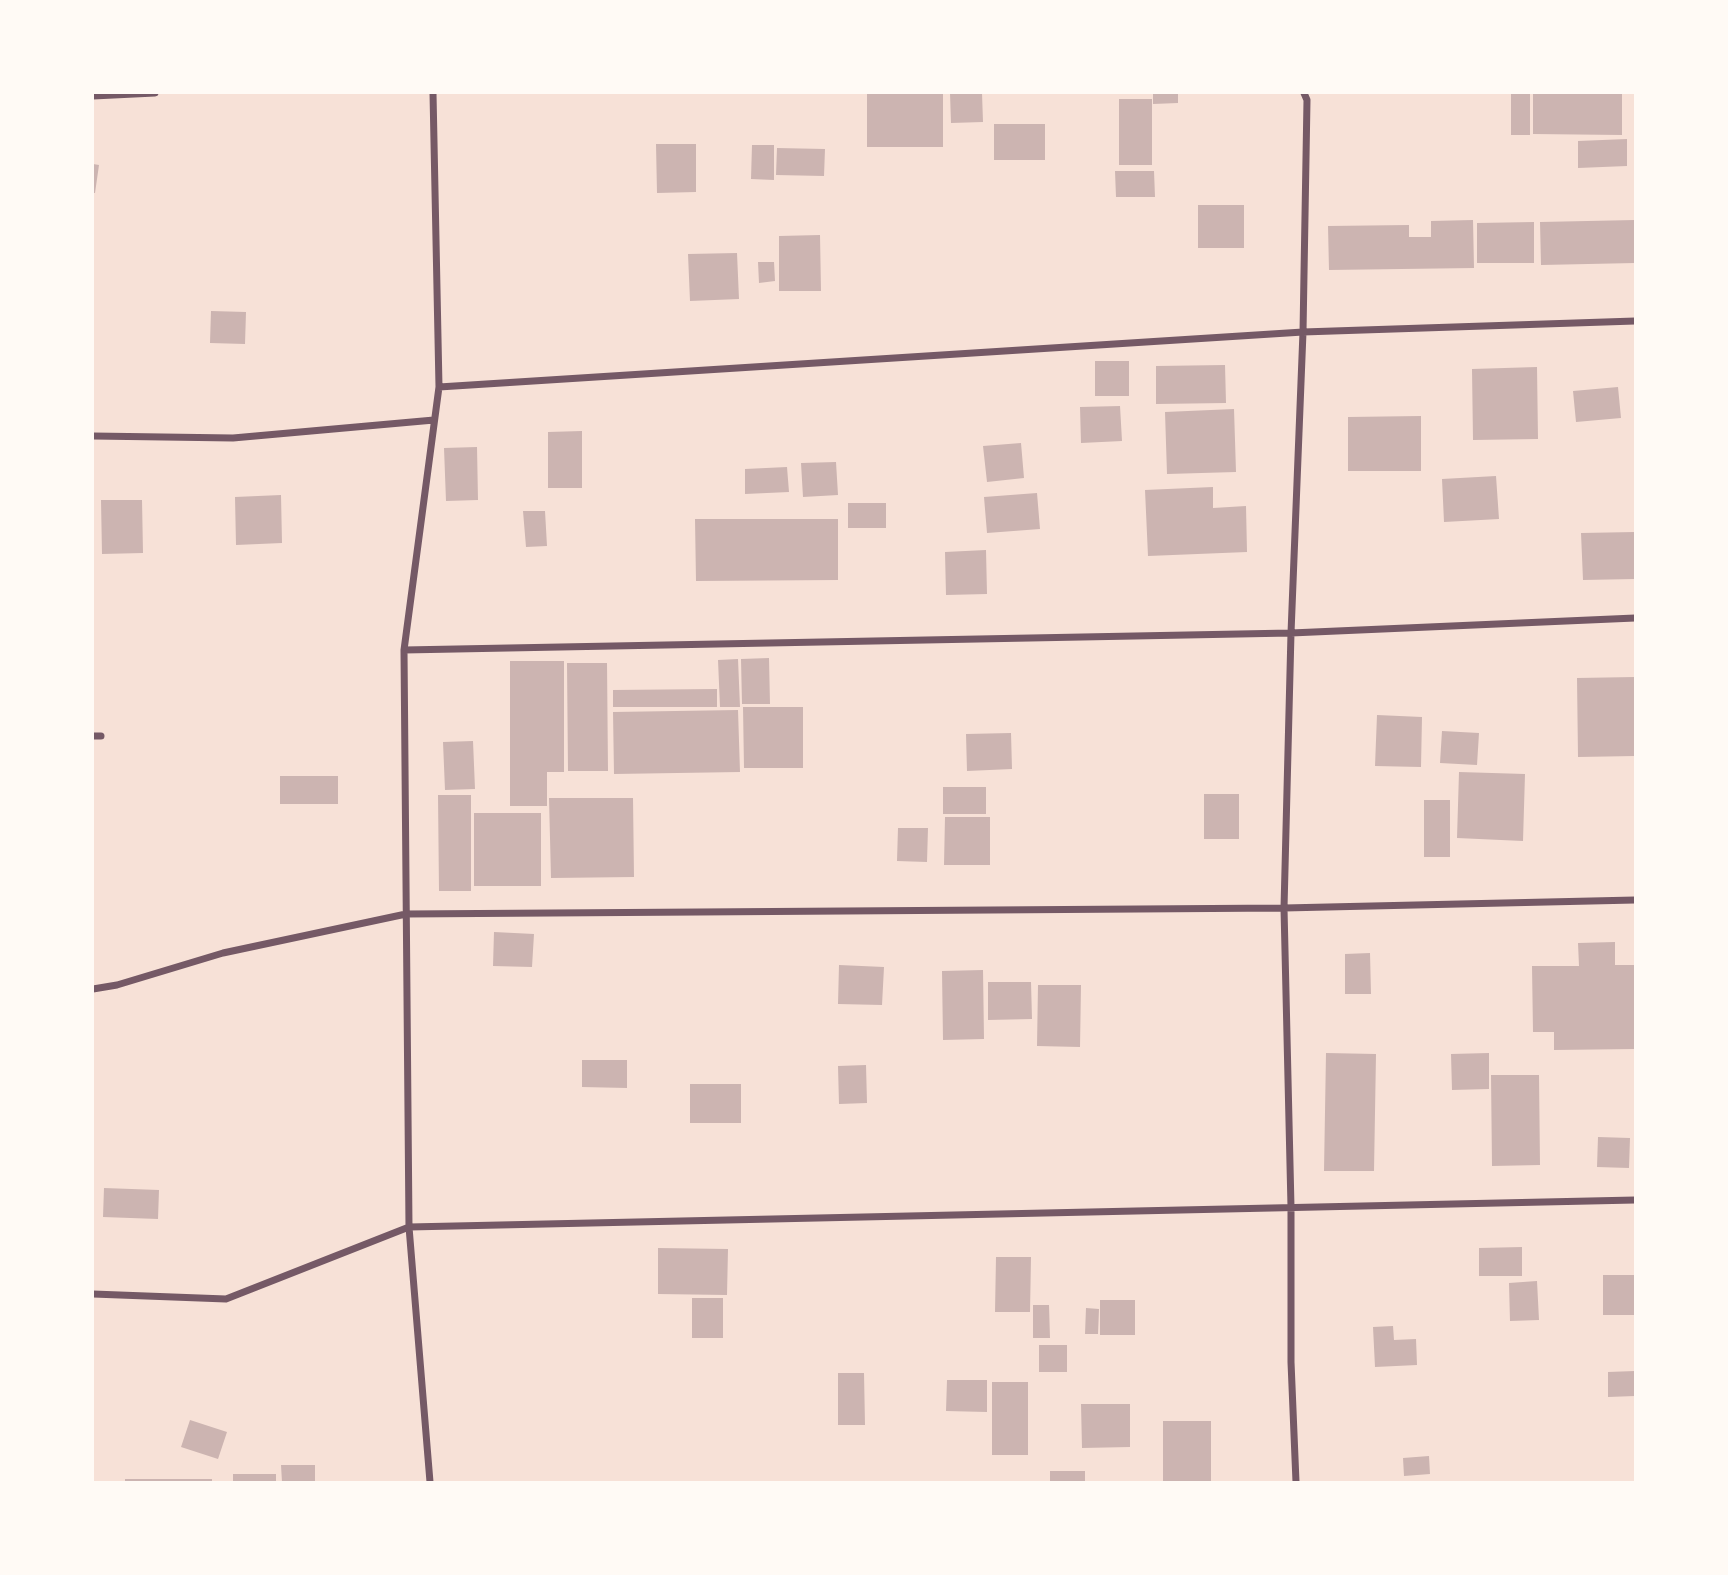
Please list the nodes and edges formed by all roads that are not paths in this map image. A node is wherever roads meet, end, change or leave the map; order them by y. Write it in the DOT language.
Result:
graph roads {
  1 [pos="155,93"];
  2 [pos="433,93"];
  3 [pos="1304,93"];
  4 [pos="93,96"];
  5 [pos="1635,321"];
  6 [pos="1303,332"];
  7 [pos="439,387"];
  8 [pos="435,420"];
  9 [pos="93,436"];
  10 [pos="1635,618"];
  11 [pos="1291,633"];
  12 [pos="404,650"];
  13 [pos="1635,900"];
  14 [pos="1284,908"];
  15 [pos="406,915"];
  16 [pos="93,989"];
  17 [pos="1635,1200"];
  18 [pos="1291,1207"];
  19 [pos="409,1227"];
  20 [pos="93,1294"];
  21 [pos="430,1482"];
  22 [pos="1296,1482"];
  1 -- 4 [label="street"];
  2 -- 7 [label="street"];
  3 -- 6 [label="street"];
  5 -- 6 [label="street"];
  6 -- 7 [label="street"];
  6 -- 11 [label="street"];
  7 -- 8 [label="street"];
  8 -- 9 [label="street"];
  8 -- 12 [label="street"];
  10 -- 11 [label="street"];
  11 -- 12 [label="street"];
  11 -- 14 [label="street"];
  12 -- 15 [label="street"];
  13 -- 14 [label="street"];
  14 -- 15 [label="street"];
  14 -- 18 [label="street"];
  15 -- 16 [label="street"];
  15 -- 19 [label="street"];
  17 -- 18 [label="street"];
  18 -- 19 [label="street"];
  18 -- 22 [label="street"];
  19 -- 20 [label="street"];
  19 -- 21 [label="street"];
}
